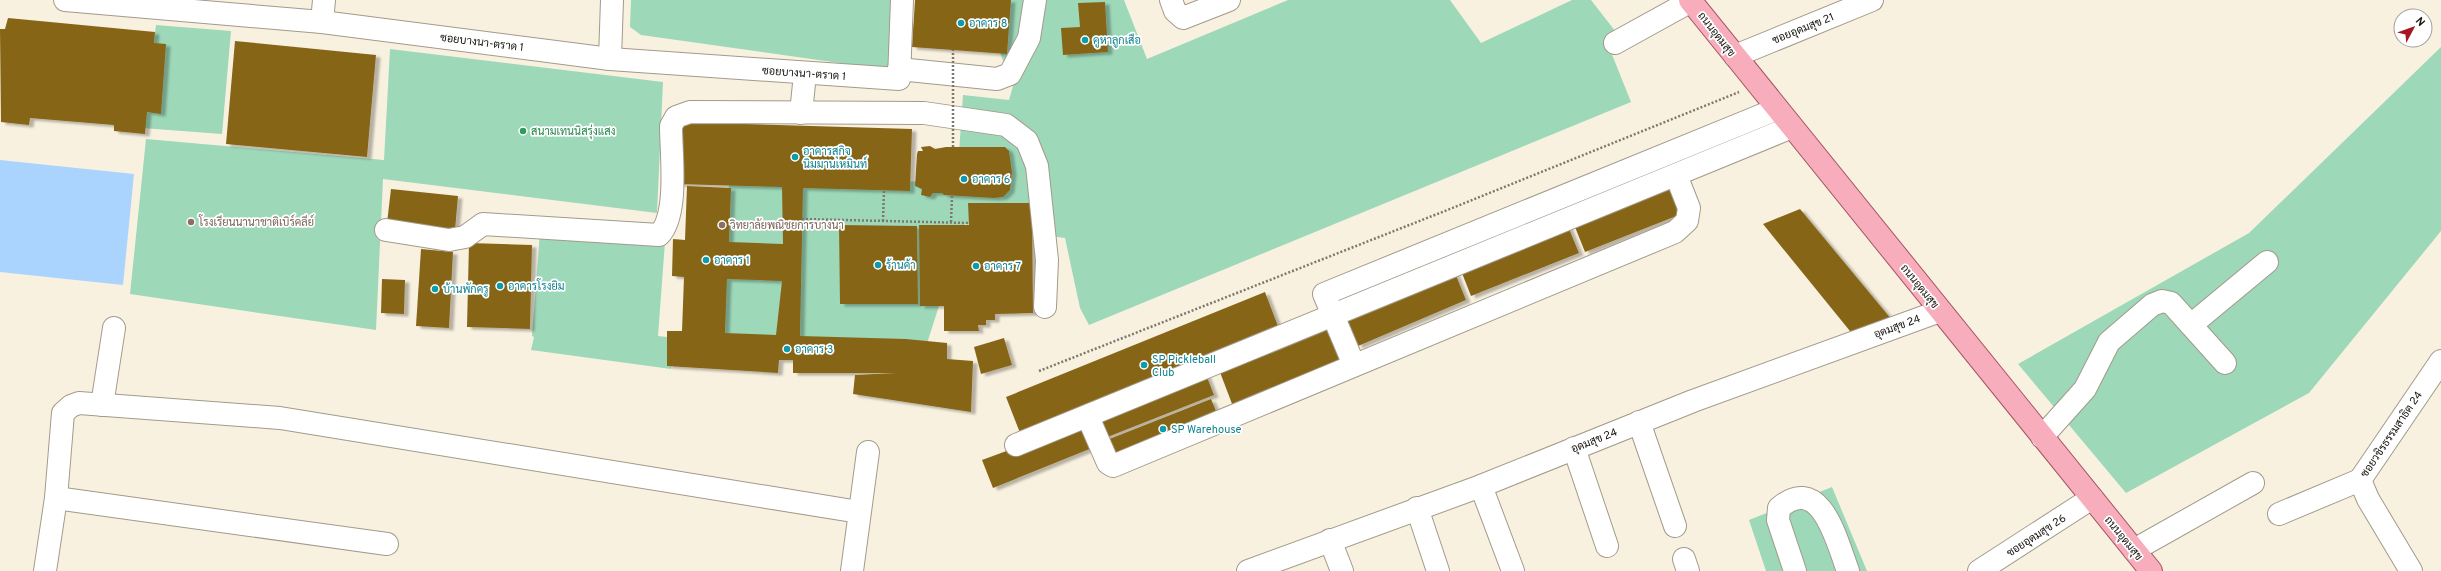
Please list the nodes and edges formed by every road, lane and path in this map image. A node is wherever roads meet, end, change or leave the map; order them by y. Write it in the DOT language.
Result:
graph roads {
  1 [pos="66,0"];
  2 [pos="324,0"];
  3 [pos="612,0"];
  4 [pos="902,0"];
  5 [pos="1035,0"];
  6 [pos="1171,0"];
  7 [pos="1229,0"];
  8 [pos="1691,0"];
  9 [pos="1872,0"];
  10 [pos="322,22"];
  11 [pos="1615,43"];
  12 [pos="953,50"];
  13 [pos="1735,56"];
  14 [pos="610,59"];
  15 [pos="805,74"];
  16 [pos="899,74"];
  17 [pos="1758,85"];
  18 [pos="1777,109"];
  19 [pos="801,112"];
  20 [pos="1792,127"];
  21 [pos="953,147"];
  22 [pos="1678,150"];
  23 [pos="1681,173"];
  24 [pos="884,190"];
  25 [pos="952,196"];
  26 [pos="802,219"];
  27 [pos="883,221"];
  28 [pos="951,222"];
  29 [pos="969,223"];
  30 [pos="386,230"];
  31 [pos="2267,262"];
  32 [pos="1045,307"];
  33 [pos="1940,311"];
  34 [pos="1334,316"];
  35 [pos="2191,325"];
  36 [pos="114,328"];
  37 [pos="2441,361"];
  38 [pos="2225,363"];
  39 [pos="1354,365"];
  40 [pos="1039,371"];
  41 [pos="102,405"];
  42 [pos="1088,417"];
  43 [pos="1639,422"];
  44 [pos="2042,437"];
  45 [pos="1016,445"];
  46 [pos="1574,448"];
  47 [pos="868,452"];
  48 [pos="2360,480"];
  49 [pos="2253,483"];
  50 [pos="1481,486"];
  51 [pos="56,498"];
  52 [pos="2092,498"];
  53 [pos="1417,508"];
  54 [pos="859,512"];
  55 [pos="2279,514"];
  56 [pos="1675,526"];
  57 [pos="1330,540"];
  58 [pos="387,544"];
  59 [pos="1607,546"];
  60 [pos="2134,550"];
  61 [pos="45,571"];
  62 [pos="852,571"];
  63 [pos="1248,571"];
  64 [pos="1342,571"];
  65 [pos="1438,571"];
  66 [pos="1513,571"];
  67 [pos="1795,571"];
  68 [pos="1848,571"];
  69 [pos="1979,571"];
  70 [pos="2151,571"];
  71 [pos="2410,571"];
  1 -- 10 [label="street, ซอยบางนา-ตราด 1"];
  2 -- 10 [label="street"];
  3 -- 14 [label="street"];
  4 -- 16 [label="street"];
  5 -- 16 [label="street, ซอยบางนา-ตราด 1"];
  6 -- 7 [label="street"];
  8 -- 11 [label="street"];
  8 -- 13 [label="main road, ถนนอุดมสุข"];
  9 -- 13 [label="street, ซอยอุดมสุข 21"];
  10 -- 14 [label="street, ซอยบางนา-ตราด 1"];
  12 -- 21 [label="path, bridge"];
  13 -- 17 [label="main road, ถนนอุดมสุข"];
  14 -- 15 [label="street, ซอยบางนา-ตราด 1"];
  15 -- 16 [label="street, ซอยบางนา-ตราด 1"];
  15 -- 19 [label="street"];
  17 -- 18 [label="main road, ถนนอุดมสุข"];
  17 -- 40 [label="path"];
  18 -- 20 [label="main road, ถนนอุดมสุข"];
  18 -- 22 [label="street"];
  19 -- 30 [label="street"];
  19 -- 32 [label="street"];
  20 -- 23 [label="street"];
  20 -- 33 [label="main road, ถนนอุดมสุข"];
  22 -- 23 [label="street"];
  22 -- 34 [label="street"];
  23 -- 34 [label="street"];
  23 -- 39 [label="street"];
  24 -- 27 [label="path"];
  25 -- 28 [label="path"];
  26 -- 27 [label="path"];
  27 -- 28 [label="path"];
  28 -- 29 [label="path"];
  31 -- 35 [label="street"];
  33 -- 43 [label="street, อุดมสุข 24"];
  33 -- 44 [label="main road, ถนนอุดมสุข"];
  34 -- 39 [label="street"];
  34 -- 42 [label="street"];
  35 -- 38 [label="street"];
  35 -- 44 [label="street"];
  36 -- 41 [label="street"];
  37 -- 48 [label="street, ซอยวชิรธรรมสาธิต 24"];
  39 -- 42 [label="street"];
  41 -- 51 [label="street"];
  41 -- 54 [label="street"];
  42 -- 45 [label="street"];
  43 -- 46 [label="street, อุดมสุข 24"];
  43 -- 56 [label="street"];
  44 -- 52 [label="main road, ถนนอุดมสุข"];
  46 -- 50 [label="street, อุดมสุข 24"];
  46 -- 59 [label="street"];
  47 -- 54 [label="street"];
  48 -- 55 [label="street"];
  48 -- 71 [label="street, ซอยวชิรธรรมสาธิต 24"];
  49 -- 60 [label="street"];
  50 -- 53 [label="street, อุดมสุข 24"];
  50 -- 66 [label="street"];
  51 -- 58 [label="street"];
  51 -- 61 [label="street"];
  52 -- 60 [label="main road, ถนนอุดมสุข"];
  52 -- 69 [label="street, ซอยอุดมสุข 26"];
  53 -- 57 [label="street, อุดมสุข 24"];
  53 -- 65 [label="street"];
  54 -- 62 [label="street"];
  57 -- 63 [label="street, อุดมสุข 24"];
  57 -- 64 [label="street"];
  60 -- 70 [label="main road, ถนนอุดมสุข"];
  67 -- 68 [label="street"];
}
